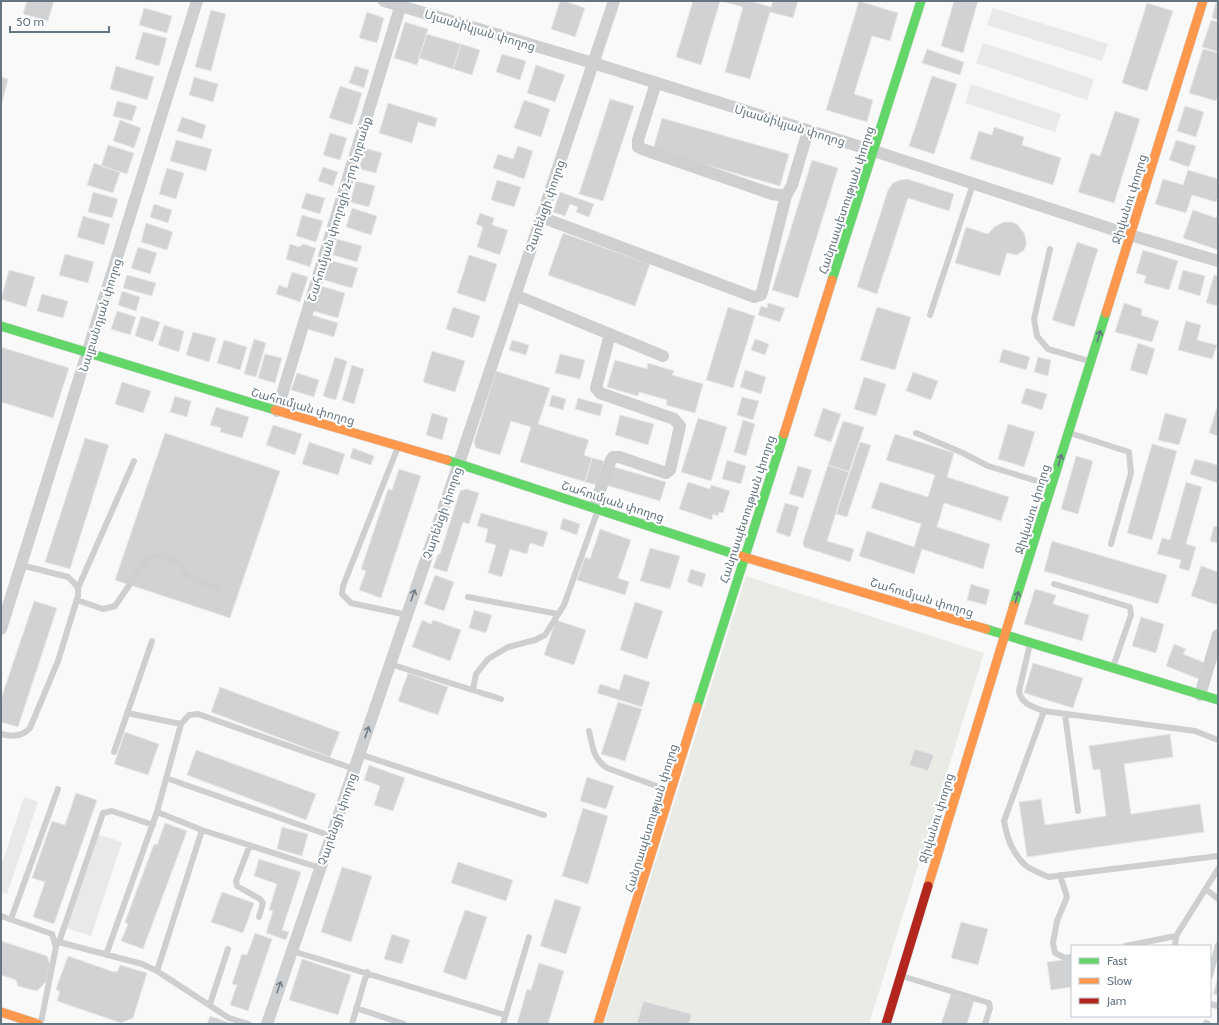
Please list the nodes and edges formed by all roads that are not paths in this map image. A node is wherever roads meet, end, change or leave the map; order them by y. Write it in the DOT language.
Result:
graph roads {
  1 [pos="197,1"];
  2 [pos="384,1"];
  3 [pos="614,1"];
  4 [pos="921,1"];
  5 [pos="1203,1"];
  6 [pos="401,4"];
  7 [pos="593,63"];
  8 [pos="656,83"];
  9 [pos="808,131"];
  10 [pos="874,151"];
  11 [pos="973,184"];
  12 [pos="786,196"];
  13 [pos="541,217"];
  14 [pos="1130,235"];
  15 [pos="1050,249"];
  16 [pos="1218,262"];
  17 [pos="515,295"];
  18 [pos="930,315"];
  19 [pos="1,326"];
  20 [pos="610,334"];
  21 [pos="88,353"];
  22 [pos="662,356"];
  23 [pos="1091,361"];
  24 [pos="278,411"];
  25 [pos="916,433"];
  26 [pos="1068,433"];
  27 [pos="398,445"];
  28 [pos="134,461"];
  29 [pos="459,463"];
  30 [pos="1052,486"];
  31 [pos="596,508"];
  32 [pos="1112,544"];
  33 [pos="745,556"];
  34 [pos="21,565"];
  35 [pos="1054,584"];
  36 [pos="78,588"];
  37 [pos="219,589"];
  38 [pos="468,597"];
  39 [pos="77,600"];
  40 [pos="558,614"];
  41 [pos="407,615"];
  42 [pos="1,629"];
  43 [pos="1005,635"];
  44 [pos="1218,636"];
  45 [pos="152,641"];
  46 [pos="1030,643"];
  47 [pos="390,664"];
  48 [pos="1113,668"];
  49 [pos="473,690"];
  50 [pos="1200,695"];
  51 [pos="501,699"];
  52 [pos="1218,700"];
  53 [pos="1044,711"];
  54 [pos="127,713"];
  55 [pos="1065,714"];
  56 [pos="181,724"];
  57 [pos="589,731"];
  58 [pos="1,734"];
  59 [pos="1218,740"];
  60 [pos="114,752"];
  61 [pos="359,754"];
  62 [pos="354,769"];
  63 [pos="166,778"];
  64 [pos="58,789"];
  65 [pos="672,792"];
  66 [pos="1078,811"];
  67 [pos="157,812"];
  68 [pos="544,815"];
  69 [pos="153,825"];
  70 [pos="202,830"];
  71 [pos="331,836"];
  72 [pos="250,845"];
  73 [pos="1218,856"];
  74 [pos="320,868"];
  75 [pos="1218,869"];
  76 [pos="1060,875"];
  77 [pos="1206,889"];
  78 [pos="1218,899"];
  79 [pos="1,916"];
  80 [pos="259,917"];
  81 [pos="11,919"];
  82 [pos="1176,936"];
  83 [pos="529,937"];
  84 [pos="57,942"];
  85 [pos="1130,945"];
  86 [pos="1175,945"];
  87 [pos="1218,945"];
  88 [pos="228,949"];
  89 [pos="292,951"];
  90 [pos="106,955"];
  91 [pos="1071,957"];
  92 [pos="158,971"];
  93 [pos="367,972"];
  94 [pos="1211,972"];
  95 [pos="900,975"];
  96 [pos="210,1004"];
  97 [pos="356,1008"];
  98 [pos="1,1012"];
  99 [pos="505,1015"];
  100 [pos="39,1024"];
  101 [pos="249,1024"];
  102 [pos="267,1024"];
  103 [pos="352,1024"];
  104 [pos="404,1024"];
  105 [pos="503,1024"];
  106 [pos="598,1024"];
  107 [pos="886,1024"];
  108 [pos="985,1024"];
  1 -- 21 [label="street, Նալբանդյան փողոց"];
  2 -- 6 [label="street, Մյասնիկյան փողոց"];
  3 -- 7 [label="street, Չարենցի փողոց"];
  4 -- 10 [label="main road, Հանրապետության փողոց"];
  5 -- 14 [label="main road, Ջիվանու փողոց"];
  6 -- 7 [label="street, Մյասնիկյան փողոց"];
  6 -- 24 [label="street, Շահումյան փողոցի 2-րդ նրբանք"];
  7 -- 8 [label="street, Մյասնիկյան փողոց"];
  7 -- 13 [label="street, Չարենցի փողոց"];
  8 -- 9 [label="street, Մյասնիկյան փողոց"];
  8 -- 12 [label="street"];
  9 -- 10 [label="street, Մյասնիկյան փողոց"];
  9 -- 12 [label="street"];
  10 -- 11 [label="street, Մյասնիկյան փողոց"];
  10 -- 33 [label="main road, Հանրապետության փողոց"];
  11 -- 14 [label="street, Մյասնիկյան փողոց"];
  11 -- 18 [label="lane"];
  12 -- 13 [label="street"];
  13 -- 17 [label="street, Չարենցի փողոց"];
  14 -- 16 [label="street, Մյասնիկյան փողոց"];
  23 -- 14 [label="main road, Ջիվանու փողոց, one-way"];
  15 -- 23 [label="lane"];
  17 -- 20 [label="street"];
  17 -- 29 [label="street, Չարենցի փողոց"];
  19 -- 21 [label="main road, Շահումյան փողոց"];
  20 -- 22 [label="street"];
  20 -- 31 [label="street"];
  21 -- 24 [label="main road, Շահումյան փողոց"];
  21 -- 34 [label="street, Նալբանդյան փողոց"];
  23 -- 26 [label="main road, Ջիվանու փողոց"];
  24 -- 27 [label="main road, Շահումյան փողոց"];
  25 -- 30 [label="lane"];
  30 -- 26 [label="main road, Ջիվանու փողոց, one-way"];
  26 -- 32 [label="lane"];
  27 -- 29 [label="main road, Շահումյան փողոց"];
  27 -- 41 [label="lane"];
  28 -- 36 [label="lane"];
  29 -- 31 [label="main road, Շահումյան փողոց"];
  41 -- 29 [label="street, Չարենցի փողոց, one-way"];
  43 -- 30 [label="main road, Ջիվանու փողոց, one-way"];
  31 -- 33 [label="main road, Շահումյան փողոց"];
  31 -- 40 [label="lane"];
  33 -- 43 [label="main road, Շահումյան փողոց"];
  33 -- 65 [label="main road, Հանրապետության փողոց"];
  34 -- 36 [label="lane"];
  34 -- 42 [label="street, Նալբանդյան փողոց"];
  35 -- 48 [label="lane"];
  36 -- 39 [label="lane"];
  37 -- 39 [label="lane"];
  38 -- 40 [label="lane"];
  39 -- 58 [label="lane"];
  40 -- 49 [label="lane"];
  41 -- 47 [label="street, Չարենցի փողոց"];
  43 -- 46 [label="main road, Շահումյան փողոց"];
  43 -- 95 [label="main road, Ջիվանու փողոց"];
  44 -- 50 [label="street"];
  45 -- 54 [label="lane"];
  46 -- 48 [label="main road, Շահումյան փողոց"];
  46 -- 53 [label="lane"];
  47 -- 49 [label="lane"];
  61 -- 47 [label="street, Չարենցի փողոց, one-way"];
  48 -- 50 [label="main road, Շահումյան փողոց"];
  49 -- 51 [label="lane"];
  50 -- 52 [label="main road, Շահումյան փողոց"];
  53 -- 55 [label="lane"];
  53 -- 76 [label="lane"];
  54 -- 56 [label="lane"];
  54 -- 60 [label="lane"];
  55 -- 59 [label="lane"];
  55 -- 66 [label="lane"];
  56 -- 62 [label="lane"];
  56 -- 63 [label="lane"];
  57 -- 65 [label="lane"];
  61 -- 62 [label="street, Չարենցի փողոց"];
  61 -- 68 [label="lane"];
  62 -- 71 [label="street, Չարենցի փողոց"];
  63 -- 67 [label="lane"];
  63 -- 71 [label="lane"];
  64 -- 81 [label="lane"];
  65 -- 106 [label="main road, Հանրապետության փողոց"];
  67 -- 69 [label="lane"];
  67 -- 70 [label="lane"];
  69 -- 84 [label="lane"];
  69 -- 90 [label="lane"];
  70 -- 72 [label="lane"];
  70 -- 92 [label="lane"];
  71 -- 74 [label="street, Չարենցի փողոց"];
  72 -- 74 [label="lane"];
  72 -- 80 [label="lane"];
  73 -- 76 [label="lane"];
  74 -- 89 [label="street, Չարենցի փողոց"];
  75 -- 77 [label="lane"];
  76 -- 91 [label="lane"];
  77 -- 78 [label="lane"];
  77 -- 82 [label="lane"];
  79 -- 81 [label="lane"];
  81 -- 84 [label="lane"];
  82 -- 85 [label="lane"];
  82 -- 86 [label="lane"];
  83 -- 99 [label="lane"];
  84 -- 90 [label="lane"];
  84 -- 100 [label="lane"];
  87 -- 94 [label="lane"];
  88 -- 96 [label="lane"];
  89 -- 93 [label="lane"];
  102 -- 89 [label="street, Չարենցի փողոց, one-way"];
  90 -- 92 [label="lane"];
  92 -- 96 [label="lane"];
  93 -- 97 [label="lane"];
  93 -- 99 [label="lane"];
  95 -- 107 [label="main road, Ջիվանու փողոց"];
  95 -- 108 [label="lane"];
  96 -- 101 [label="lane"];
  97 -- 103 [label="lane"];
  97 -- 104 [label="lane"];
  98 -- 100 [label="main road"];
  99 -- 105 [label="lane"];
}
